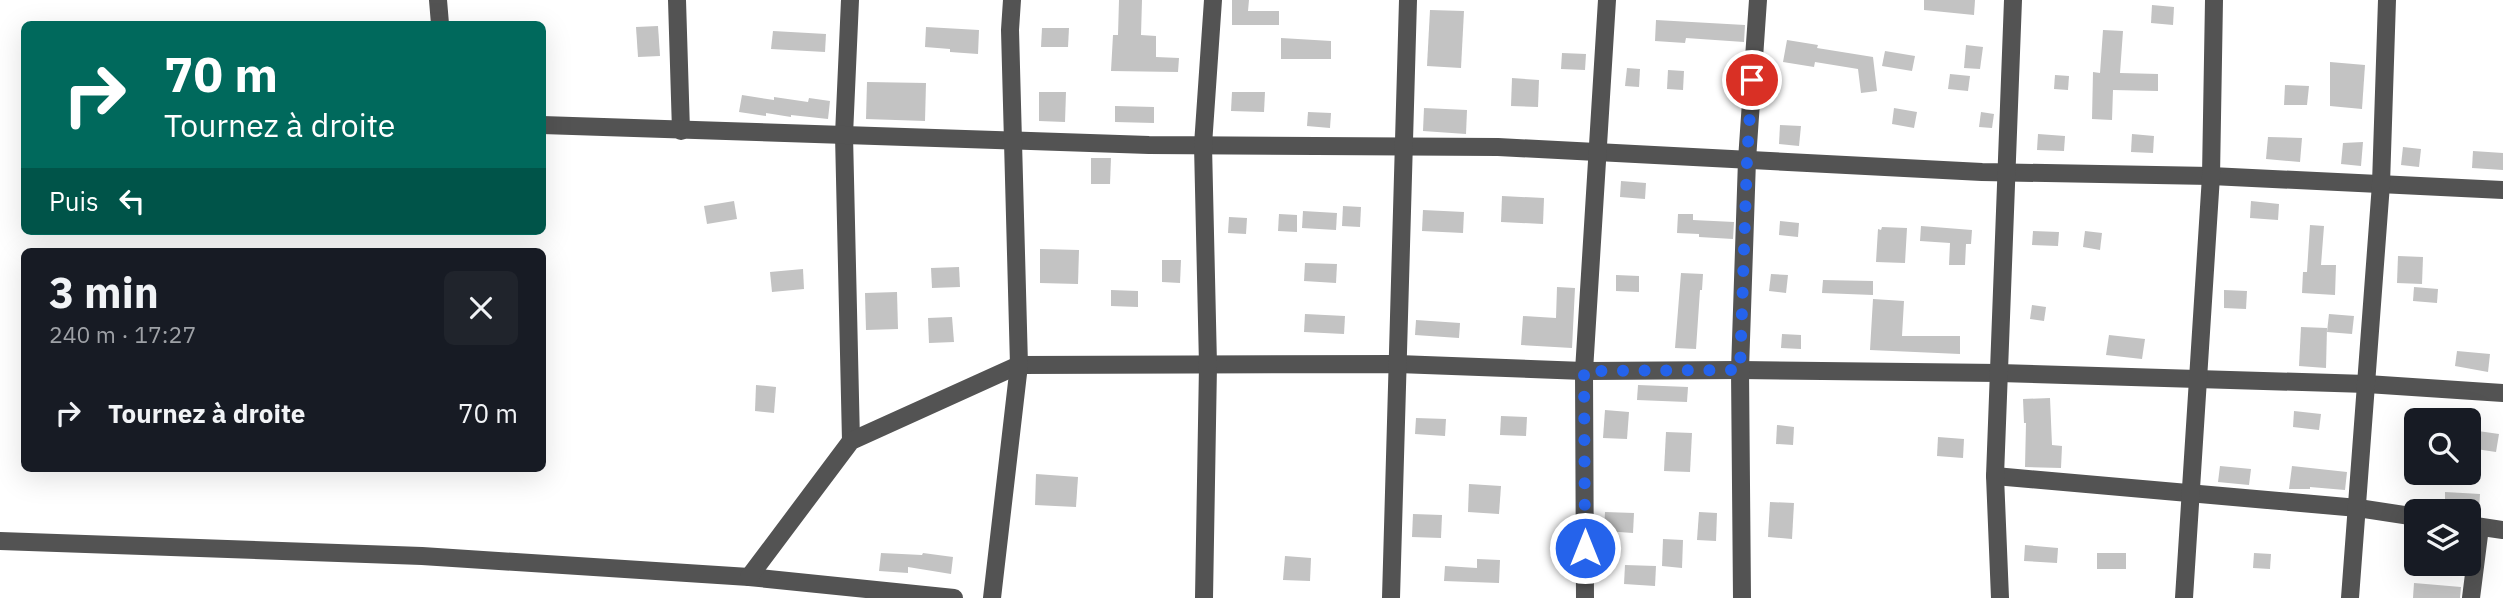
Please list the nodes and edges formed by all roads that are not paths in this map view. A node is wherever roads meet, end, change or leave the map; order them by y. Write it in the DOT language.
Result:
graph roads {
  1 [pos="439,0"];
  2 [pos="677,0"];
  3 [pos="850,0"];
  4 [pos="1012,0"];
  5 [pos="1213,0"];
  6 [pos="1408,0"];
  7 [pos="1607,0"];
  8 [pos="1758,0"];
  9 [pos="2013,0"];
  10 [pos="2214,0"];
  11 [pos="2387,0"];
  12 [pos="440,21"];
  13 [pos="546,125"];
  14 [pos="681,131"];
  15 [pos="844,135"];
  16 [pos="1014,141"];
  17 [pos="1203,145"];
  18 [pos="1403,146"];
  19 [pos="1599,152"];
  20 [pos="1747,160"];
  21 [pos="2007,172"];
  22 [pos="2211,176"];
  23 [pos="2381,184"];
  24 [pos="2503,190"];
  25 [pos="1398,364"];
  26 [pos="1019,365"];
  27 [pos="1208,365"];
  28 [pos="1740,370"];
  29 [pos="1584,371"];
  30 [pos="1999,373"];
  31 [pos="2199,378"];
  32 [pos="2367,384"];
  33 [pos="2503,393"];
  34 [pos="851,441"];
  35 [pos="1995,475"];
  36 [pos="2192,493"];
  37 [pos="2358,509"];
  38 [pos="2404,515"];
  39 [pos="2481,527"];
  40 [pos="2503,530"];
  41 [pos="0,541"];
  42 [pos="2472,576"];
  43 [pos="749,577"];
  44 [pos="954,598"];
  45 [pos="992,598"];
  46 [pos="1204,598"];
  47 [pos="1391,598"];
  48 [pos="1585,598"];
  49 [pos="1742,598"];
  50 [pos="2000,598"];
  51 [pos="2184,598"];
  52 [pos="2350,598"];
  53 [pos="2470,598"];
  1 -- 12 [label="street"];
  2 -- 14 [label="street"];
  3 -- 15 [label="street"];
  4 -- 16 [label="street"];
  5 -- 17 [label="street"];
  6 -- 18 [label="street"];
  7 -- 19 [label="street"];
  8 -- 20 [label="street"];
  9 -- 21 [label="street"];
  10 -- 22 [label="street"];
  11 -- 23 [label="street"];
  13 -- 14 [label="street"];
  14 -- 15 [label="street"];
  15 -- 16 [label="street"];
  15 -- 34 [label="street"];
  16 -- 17 [label="street"];
  16 -- 26 [label="street"];
  17 -- 18 [label="street"];
  17 -- 27 [label="street"];
  18 -- 19 [label="street"];
  18 -- 25 [label="street"];
  19 -- 20 [label="street"];
  19 -- 29 [label="street"];
  20 -- 21 [label="street"];
  20 -- 28 [label="street"];
  21 -- 22 [label="street"];
  21 -- 30 [label="street"];
  22 -- 23 [label="street"];
  22 -- 31 [label="street"];
  23 -- 24 [label="street"];
  23 -- 32 [label="street"];
  25 -- 27 [label="street"];
  25 -- 29 [label="street"];
  25 -- 47 [label="street"];
  26 -- 27 [label="street"];
  26 -- 34 [label="street"];
  26 -- 45 [label="street"];
  27 -- 46 [label="street"];
  28 -- 29 [label="street"];
  28 -- 30 [label="street"];
  28 -- 49 [label="street"];
  29 -- 48 [label="street"];
  30 -- 31 [label="street"];
  30 -- 35 [label="street"];
  31 -- 32 [label="street"];
  31 -- 36 [label="street"];
  32 -- 33 [label="street"];
  32 -- 37 [label="street"];
  34 -- 43 [label="street"];
  35 -- 36 [label="street"];
  35 -- 50 [label="street"];
  36 -- 37 [label="street"];
  36 -- 51 [label="street"];
  37 -- 38 [label="street"];
  37 -- 52 [label="street"];
  39 -- 40 [label="street"];
  41 -- 43 [label="street"];
  42 -- 53 [label="street"];
  43 -- 44 [label="street"];
}
